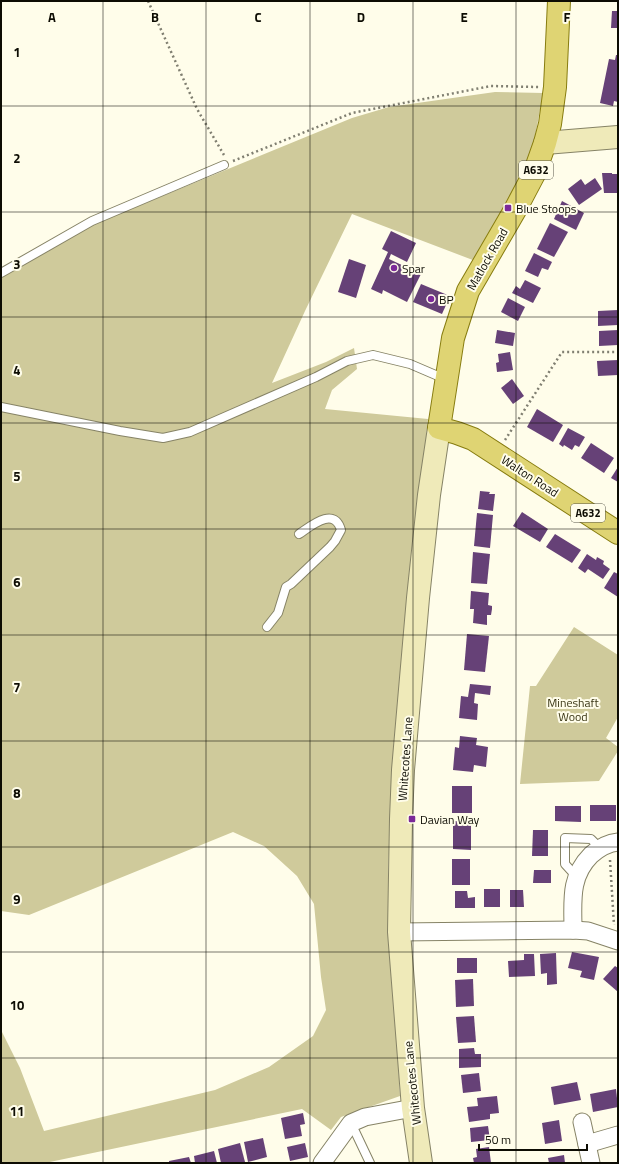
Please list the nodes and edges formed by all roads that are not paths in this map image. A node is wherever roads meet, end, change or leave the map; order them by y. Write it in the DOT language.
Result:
graph roads {
  1 [pos="559,1"];
  2 [pos="618,137"];
  3 [pos="546,143"];
  4 [pos="224,165"];
  5 [pos="1,273"];
  6 [pos="445,379"];
  7 [pos="1,407"];
  8 [pos="439,428"];
  9 [pos="618,533"];
  10 [pos="299,534"];
  11 [pos="267,627"];
  12 [pos="609,844"];
  13 [pos="576,876"];
  14 [pos="573,930"];
  15 [pos="399,932"];
  16 [pos="617,941"];
  17 [pos="413,1108"];
  18 [pos="582,1122"];
  19 [pos="351,1123"];
  20 [pos="618,1135"];
  21 [pos="587,1144"];
  22 [pos="322,1163"];
  23 [pos="370,1163"];
  24 [pos="421,1163"];
  25 [pos="591,1163"];
  1 -- 3 [label="main road, Matlock Road / A632"];
  2 -- 3 [label="street"];
  3 -- 6 [label="main road, Matlock Road / A632"];
  4 -- 5 [label="lane"];
  6 -- 7 [label="lane"];
  6 -- 8 [label="main road, Matlock Road / A632"];
  8 -- 9 [label="main road, Walton Road / A632"];
  8 -- 15 [label="street, Whitecotes Lane"];
  10 -- 11 [label="lane"];
  12 -- 13 [label="street"];
  12 -- 13 [label="lane"];
  13 -- 14 [label="street"];
  14 -- 15 [label="street"];
  14 -- 16 [label="street"];
  15 -- 17 [label="street, Whitecotes Lane"];
  17 -- 19 [label="street"];
  17 -- 24 [label="street, Whitecotes Lane"];
  18 -- 21 [label="street"];
  19 -- 22 [label="street"];
  19 -- 23 [label="lane"];
  20 -- 21 [label="street"];
  21 -- 25 [label="street"];
}
